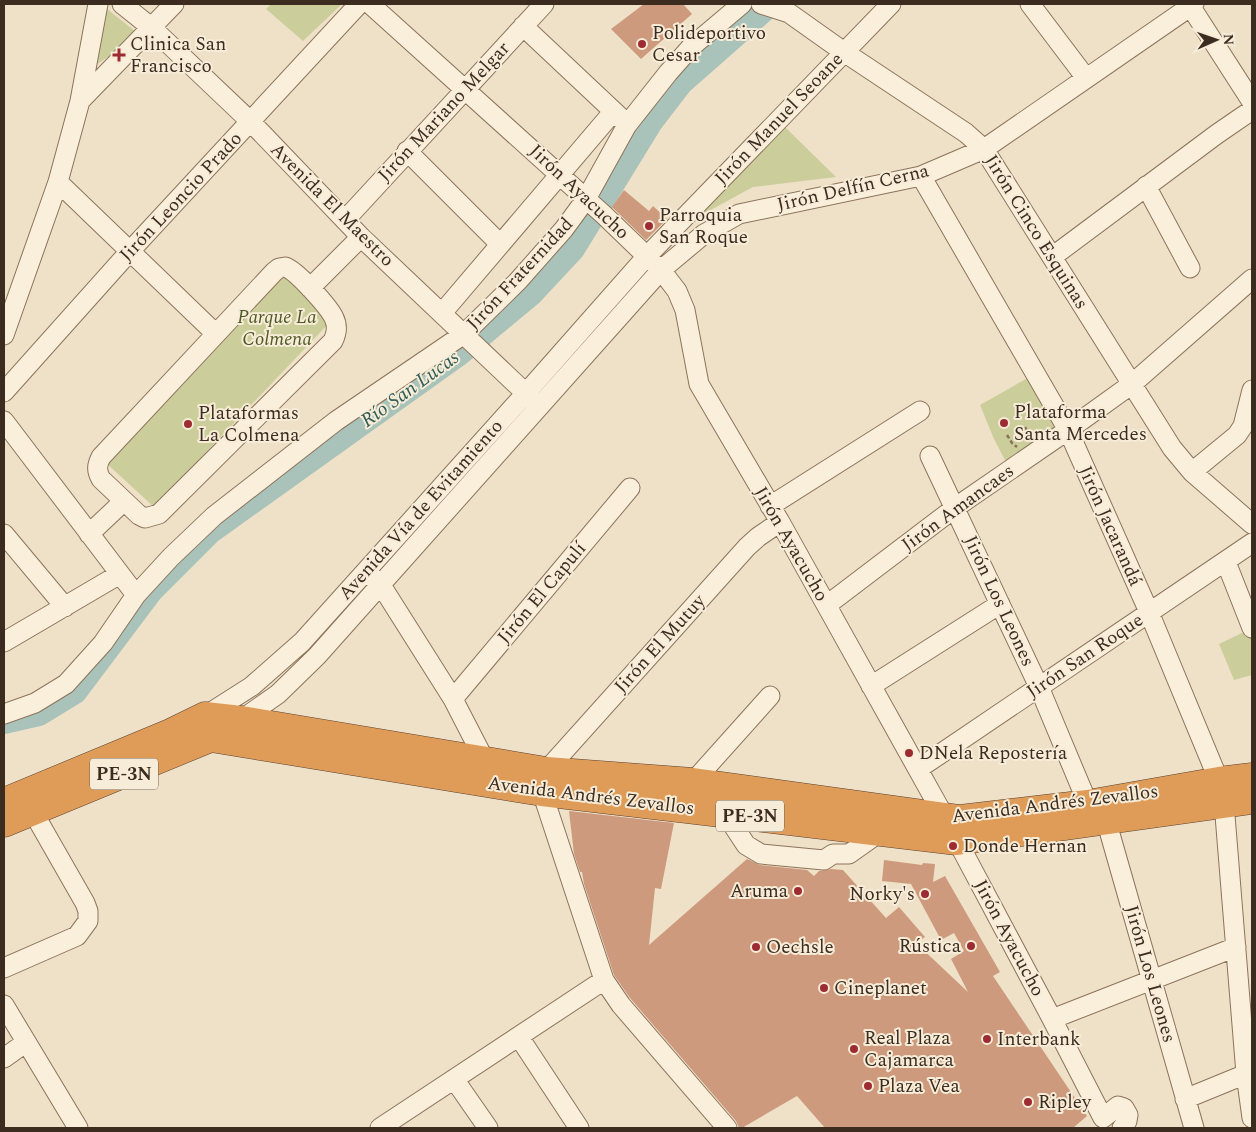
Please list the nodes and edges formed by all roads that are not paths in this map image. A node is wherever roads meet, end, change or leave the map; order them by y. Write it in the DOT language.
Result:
graph roads {
  1 [pos="98,4"];
  2 [pos="122,4"];
  3 [pos="174,4"];
  4 [pos="359,4"];
  5 [pos="370,4"];
  6 [pos="544,4"];
  7 [pos="742,4"];
  8 [pos="761,4"];
  9 [pos="891,4"];
  10 [pos="1030,4"];
  11 [pos="1191,4"];
  12 [pos="790,9"];
  13 [pos="523,26"];
  14 [pos="152,28"];
  15 [pos="844,52"];
  16 [pos="1086,78"];
  17 [pos="465,88"];
  18 [pos="80,102"];
  19 [pos="1252,102"];
  20 [pos="1252,110"];
  21 [pos="620,118"];
  22 [pos="251,122"];
  23 [pos="984,149"];
  24 [pos="407,151"];
  25 [pos="560,174"];
  26 [pos="921,176"];
  27 [pos="58,182"];
  28 [pos="1146,186"];
  29 [pos="595,206"];
  30 [pos="345,220"];
  31 [pos="361,237"];
  32 [pos="500,244"];
  33 [pos="131,250"];
  34 [pos="647,256"];
  35 [pos="1052,256"];
  36 [pos="1190,268"];
  37 [pos="661,270"];
  38 [pos="1252,279"];
  39 [pos="310,288"];
  40 [pos="442,313"];
  41 [pos="216,334"];
  42 [pos="4,335"];
  43 [pos="468,337"];
  44 [pos="1132,384"];
  45 [pos="1252,390"];
  46 [pos="4,392"];
  47 [pos="526,394"];
  48 [pos="540,407"];
  49 [pos="920,411"];
  50 [pos="4,421"];
  51 [pos="1068,430"];
  52 [pos="930,456"];
  53 [pos="1192,472"];
  54 [pos="630,488"];
  55 [pos="124,501"];
  56 [pos="770,506"];
  57 [pos="956,508"];
  58 [pos="780,522"];
  59 [pos="1252,524"];
  60 [pos="4,534"];
  61 [pos="89,534"];
  62 [pos="1252,543"];
  63 [pos="1226,562"];
  64 [pos="366,571"];
  65 [pos="120,574"];
  66 [pos="381,585"];
  67 [pos="136,595"];
  68 [pos="1000,604"];
  69 [pos="826,606"];
  70 [pos="65,607"];
  71 [pos="1149,612"];
  72 [pos="1252,628"];
  73 [pos="4,642"];
  74 [pos="871,686"];
  75 [pos="1039,687"];
  76 [pos="770,696"];
  77 [pos="454,699"];
  78 [pos="4,714"];
  79 [pos="242,720"];
  80 [pos="208,727"];
  81 [pos="485,761"];
  82 [pos="918,769"];
  83 [pos="1252,777"];
  84 [pos="544,781"];
  85 [pos="693,782"];
  86 [pos="1222,792"];
  87 [pos="1252,800"];
  88 [pos="4,802"];
  89 [pos="33,812"];
  90 [pos="1097,812"];
  91 [pos="725,814"];
  92 [pos="4,823"];
  93 [pos="951,829"];
  94 [pos="880,832"];
  95 [pos="741,838"];
  96 [pos="817,847"];
  97 [pos="1236,947"];
  98 [pos="4,968"];
  99 [pos="604,980"];
  100 [pos="1151,980"];
  101 [pos="4,1005"];
  102 [pos="1052,1019"];
  103 [pos="519,1037"];
  104 [pos="25,1043"];
  105 [pos="4,1058"];
  106 [pos="1246,1074"];
  107 [pos="454,1079"];
  108 [pos="1185,1099"];
  109 [pos="1252,1118"];
  110 [pos="1097,1123"];
  111 [pos="78,1128"];
  112 [pos="380,1128"];
  113 [pos="488,1128"];
  114 [pos="579,1128"];
  115 [pos="726,1128"];
  116 [pos="1122,1128"];
  117 [pos="1194,1128"];
  1 -- 18 [label="street"];
  2 -- 14 [label="street, Avenida El Maestro"];
  3 -- 14 [label="street"];
  4 -- 22 [label="street, Jirón Leoncio Prado"];
  5 -- 17 [label="street, Jirón Ayacucho"];
  6 -- 13 [label="street, Jirón Mariano Melgar"];
  7 -- 21 [label="street, Jirón Fraternidad"];
  8 -- 12 [label="street, Jirón Cinco Esquinas"];
  9 -- 15 [label="street, Jirón Manuel Seoane"];
  10 -- 16 [label="street"];
  11 -- 16 [label="street, Jirón Delfín Cerna"];
  11 -- 19 [label="street"];
  12 -- 15 [label="street, Jirón Cinco Esquinas"];
  13 -- 17 [label="street, Jirón Mariano Melgar"];
  13 -- 21 [label="street"];
  14 -- 18 [label="street"];
  14 -- 22 [label="street, Avenida El Maestro"];
  15 -- 23 [label="street, Jirón Cinco Esquinas"];
  15 -- 34 [label="street, Jirón Manuel Seoane"];
  16 -- 23 [label="street, Jirón Delfín Cerna"];
  17 -- 24 [label="street, Jirón Mariano Melgar"];
  17 -- 25 [label="street, Jirón Ayacucho"];
  18 -- 27 [label="street"];
  20 -- 28 [label="street"];
  21 -- 25 [label="street"];
  21 -- 29 [label="street, Jirón Fraternidad"];
  22 -- 30 [label="street, Avenida El Maestro"];
  22 -- 33 [label="street, Jirón Leoncio Prado"];
  23 -- 26 [label="street, Jirón Delfín Cerna"];
  23 -- 35 [label="street, Jirón Cinco Esquinas"];
  24 -- 30 [label="street, Jirón Mariano Melgar"];
  24 -- 32 [label="street"];
  25 -- 29 [label="street, Jirón Ayacucho"];
  25 -- 32 [label="street"];
  26 -- 37 [label="street, Jirón Delfín Cerna"];
  26 -- 51 [label="street, Jirón Jacarandá"];
  27 -- 33 [label="street"];
  27 -- 42 [label="street"];
  28 -- 35 [label="street"];
  28 -- 36 [label="street"];
  29 -- 34 [label="street, Jirón Ayacucho"];
  29 -- 43 [label="street, Jirón Fraternidad"];
  30 -- 31 [label="street, Avenida El Maestro"];
  31 -- 39 [label="street"];
  31 -- 40 [label="street, Avenida El Maestro"];
  32 -- 40 [label="street"];
  33 -- 41 [label="street"];
  33 -- 46 [label="street, Jirón Leoncio Prado"];
  34 -- 37 [label="street, Jirón Ayacucho"];
  34 -- 47 [label="street, Avenida Vía de Evitamiento"];
  35 -- 44 [label="street, Jirón Cinco Esquinas"];
  37 -- 48 [label="street, Avenida Vía de Evitamiento"];
  37 -- 56 [label="street, Jirón Ayacucho"];
  38 -- 44 [label="street, Jirón Amancaes"];
  39 -- 41 [label="street"];
  39 -- 55 [label="street"];
  40 -- 43 [label="street, Avenida El Maestro"];
  41 -- 55 [label="street"];
  43 -- 47 [label="street, Avenida El Maestro"];
  43 -- 67 [label="street, Jirón Fraternidad"];
  44 -- 51 [label="street, Jirón Amancaes"];
  44 -- 53 [label="street, Jirón Cinco Esquinas"];
  45 -- 53 [label="street"];
  47 -- 48 [label="street, Avenida El Maestro"];
  47 -- 64 [label="street, Avenida Vía de Evitamiento"];
  48 -- 66 [label="street, Avenida Vía de Evitamiento"];
  49 -- 56 [label="street"];
  50 -- 61 [label="street"];
  51 -- 57 [label="street, Jirón Amancaes"];
  51 -- 71 [label="street, Jirón Jacarandá"];
  52 -- 57 [label="street, Jirón Los Leones"];
  53 -- 59 [label="street, Jirón Cinco Esquinas"];
  54 -- 77 [label="street, Jirón El Capulí"];
  55 -- 61 [label="street"];
  56 -- 58 [label="street, Jirón Ayacucho"];
  57 -- 68 [label="street, Jirón Los Leones"];
  57 -- 69 [label="street, Jirón Amancaes"];
  58 -- 69 [label="street, Jirón Ayacucho"];
  58 -- 84 [label="street, Jirón El Mutuy"];
  60 -- 70 [label="street"];
  61 -- 65 [label="street"];
  62 -- 63 [label="street, Jirón San Roque"];
  63 -- 71 [label="street, Jirón San Roque"];
  63 -- 72 [label="street"];
  64 -- 66 [label="street"];
  64 -- 80 [label="street, Avenida Vía de Evitamiento"];
  65 -- 67 [label="street"];
  65 -- 70 [label="street"];
  66 -- 77 [label="street"];
  66 -- 79 [label="street, Avenida Vía de Evitamiento"];
  67 -- 78 [label="street, Jirón Fraternidad"];
  68 -- 74 [label="street"];
  68 -- 75 [label="street, Jirón Los Leones"];
  69 -- 74 [label="street, Jirón Ayacucho"];
  70 -- 73 [label="street"];
  71 -- 75 [label="street, Jirón San Roque"];
  71 -- 86 [label="street, Jirón Jacarandá"];
  74 -- 82 [label="street, Jirón Ayacucho"];
  75 -- 82 [label="street, Jirón San Roque"];
  75 -- 90 [label="street, Jirón Los Leones"];
  76 -- 85 [label="street"];
  77 -- 81 [label="street"];
  79 -- 80 [label="highway, PE-3N"];
  79 -- 81 [label="highway, Avenida Andrés Zevallos / PE-3N"];
  80 -- 84 [label="highway, Avenida Andrés Zevallos / PE-3N"];
  80 -- 88 [label="highway, Avenida Andrés Zevallos / PE-3N"];
  80 -- 89 [label="highway, PE-3N"];
  81 -- 84 [label="highway, Avenida Andrés Zevallos / PE-3N"];
  82 -- 93 [label="street, Jirón Ayacucho"];
  83 -- 86 [label="highway, Avenida Andrés Zevallos / PE-3N"];
  84 -- 85 [label="highway, Avenida Andrés Zevallos / PE-3N"];
  84 -- 91 [label="highway, Avenida Andrés Zevallos / PE-3N"];
  84 -- 99 [label="street"];
  85 -- 93 [label="highway, Avenida Andrés Zevallos / PE-3N"];
  86 -- 87 [label="highway, Avenida Andrés Zevallos / PE-3N"];
  86 -- 90 [label="highway, Avenida Andrés Zevallos / PE-3N"];
  86 -- 97 [label="street, Jirón Jacarandá"];
  89 -- 92 [label="highway, PE-3N"];
  89 -- 98 [label="street"];
  90 -- 93 [label="highway, Avenida Andrés Zevallos / PE-3N"];
  90 -- 100 [label="street, Jirón Los Leones"];
  91 -- 94 [label="highway, Avenida Andrés Zevallos / PE-3N"];
  91 -- 95 [label="street"];
  93 -- 94 [label="highway, Avenida Andrés Zevallos / PE-3N"];
  93 -- 102 [label="street, Jirón Ayacucho"];
  94 -- 95 [label="street"];
  95 -- 96 [label="street"];
  97 -- 100 [label="street"];
  97 -- 106 [label="street, Jirón Jacarandá"];
  99 -- 103 [label="street"];
  99 -- 115 [label="street"];
  100 -- 102 [label="street"];
  100 -- 108 [label="street, Jirón Los Leones"];
  101 -- 104 [label="street"];
  102 -- 110 [label="street, Jirón Ayacucho"];
  103 -- 107 [label="street"];
  103 -- 114 [label="street"];
  104 -- 105 [label="street"];
  104 -- 111 [label="street"];
  106 -- 108 [label="street"];
  106 -- 109 [label="street, Jirón Jacarandá"];
  107 -- 112 [label="street"];
  107 -- 113 [label="street"];
  108 -- 117 [label="street, Jirón Los Leones"];
  110 -- 116 [label="street, Jirón Ayacucho"];
}
